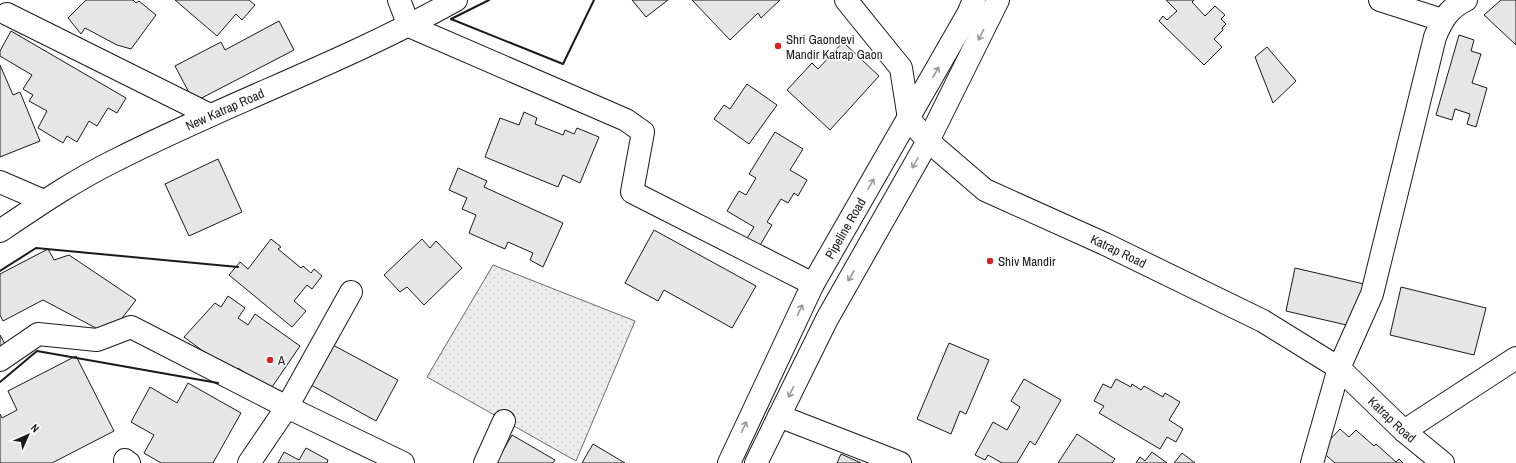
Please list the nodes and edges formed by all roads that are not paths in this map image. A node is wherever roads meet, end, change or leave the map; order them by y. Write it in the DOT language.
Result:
graph roads {
  1 [pos="399,0"];
  2 [pos="456,0"];
  3 [pos="846,0"];
  4 [pos="974,0"];
  5 [pos="998,0"];
  6 [pos="1380,0"];
  7 [pos="1466,0"];
  8 [pos="6,11"];
  9 [pos="1442,20"];
  10 [pos="409,26"];
  11 [pos="210,115"];
  12 [pos="909,119"];
  13 [pos="928,141"];
  14 [pos="0,182"];
  15 [pos="44,201"];
  16 [pos="0,231"];
  17 [pos="813,284"];
  18 [pos="351,292"];
  19 [pos="1516,358"];
  20 [pos="0,360"];
  21 [pos="1339,368"];
  22 [pos="287,407"];
  23 [pos="779,416"];
  24 [pos="504,421"];
  25 [pos="1404,431"];
  26 [pos="249,463"];
  27 [pos="403,463"];
  28 [pos="486,463"];
  29 [pos="729,463"];
  30 [pos="756,463"];
  31 [pos="900,463"];
  32 [pos="1312,463"];
  33 [pos="1443,463"];
  1 -- 10 [label="street"];
  2 -- 10 [label="street, New Katrap Road"];
  3 -- 12 [label="street"];
  12 -- 4 [label="street, Pipeline Road, one-way"];
  5 -- 13 [label="street, one-way"];
  6 -- 9 [label="street"];
  7 -- 9 [label="street"];
  8 -- 11 [label="street"];
  9 -- 21 [label="street"];
  10 -- 11 [label="street, New Katrap Road"];
  10 -- 17 [label="street"];
  11 -- 15 [label="street, New Katrap Road"];
  12 -- 13 [label="street, Katrap Road"];
  17 -- 12 [label="street, Pipeline Road, one-way"];
  13 -- 21 [label="street, Katrap Road"];
  13 -- 23 [label="street, one-way"];
  14 -- 15 [label="street"];
  15 -- 16 [label="street, New Katrap Road"];
  29 -- 17 [label="street, Pipeline Road, one-way"];
  18 -- 22 [label="street"];
  19 -- 25 [label="street"];
  20 -- 22 [label="street"];
  21 -- 25 [label="street, Katrap Road"];
  21 -- 32 [label="street"];
  22 -- 26 [label="street"];
  22 -- 27 [label="street"];
  23 -- 30 [label="street"];
  23 -- 31 [label="street"];
  24 -- 28 [label="street"];
  25 -- 33 [label="street, Katrap Road"];
}
